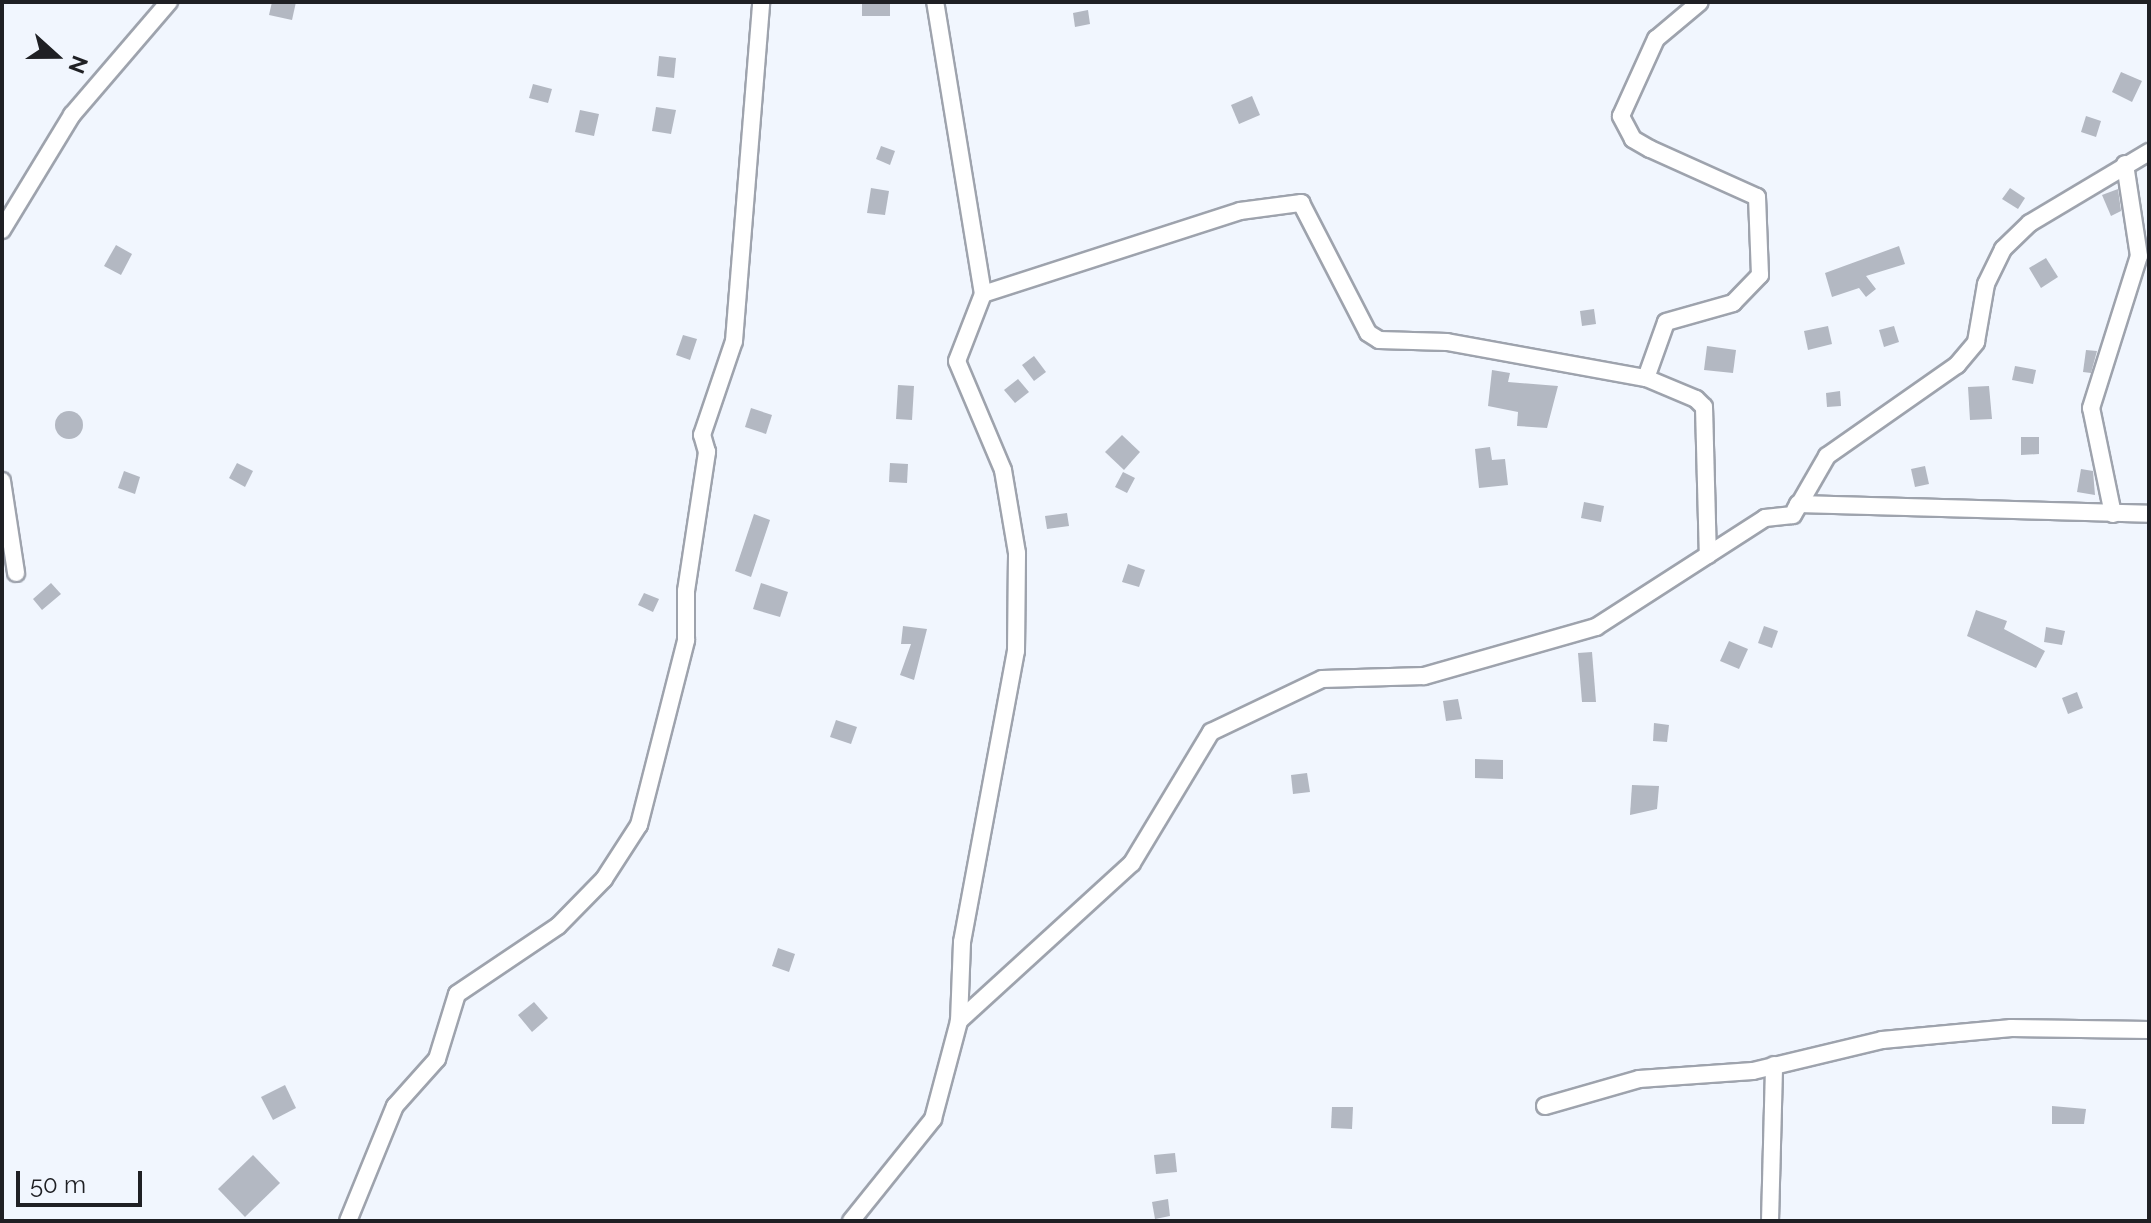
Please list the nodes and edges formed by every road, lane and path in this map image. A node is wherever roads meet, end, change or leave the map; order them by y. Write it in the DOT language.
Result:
graph roads {
  1 [pos="169,2"];
  2 [pos="761,2"];
  3 [pos="935,2"];
  4 [pos="1700,2"];
  5 [pos="2149,152"];
  6 [pos="2125,164"];
  7 [pos="2,230"];
  8 [pos="983,294"];
  9 [pos="1646,378"];
  10 [pos="2,481"];
  11 [pos="2113,514"];
  12 [pos="2149,514"];
  13 [pos="1793,515"];
  14 [pos="1708,555"];
  15 [pos="16,573"];
  16 [pos="959,1021"];
  17 [pos="2149,1030"];
  18 [pos="1774,1065"];
  19 [pos="1545,1106"];
  20 [pos="348,1221"];
  21 [pos="851,1221"];
  22 [pos="1770,1221"];
  1 -- 7 [label="street"];
  2 -- 20 [label="street"];
  3 -- 8 [label="street"];
  4 -- 9 [label="street"];
  5 -- 6 [label="street"];
  6 -- 11 [label="street"];
  6 -- 13 [label="street"];
  8 -- 9 [label="street"];
  8 -- 16 [label="street"];
  9 -- 14 [label="street"];
  10 -- 15 [label="street"];
  11 -- 12 [label="street"];
  11 -- 13 [label="street"];
  13 -- 14 [label="street"];
  14 -- 16 [label="street"];
  16 -- 21 [label="street"];
  17 -- 18 [label="street"];
  18 -- 19 [label="street"];
  18 -- 22 [label="street"];
}
